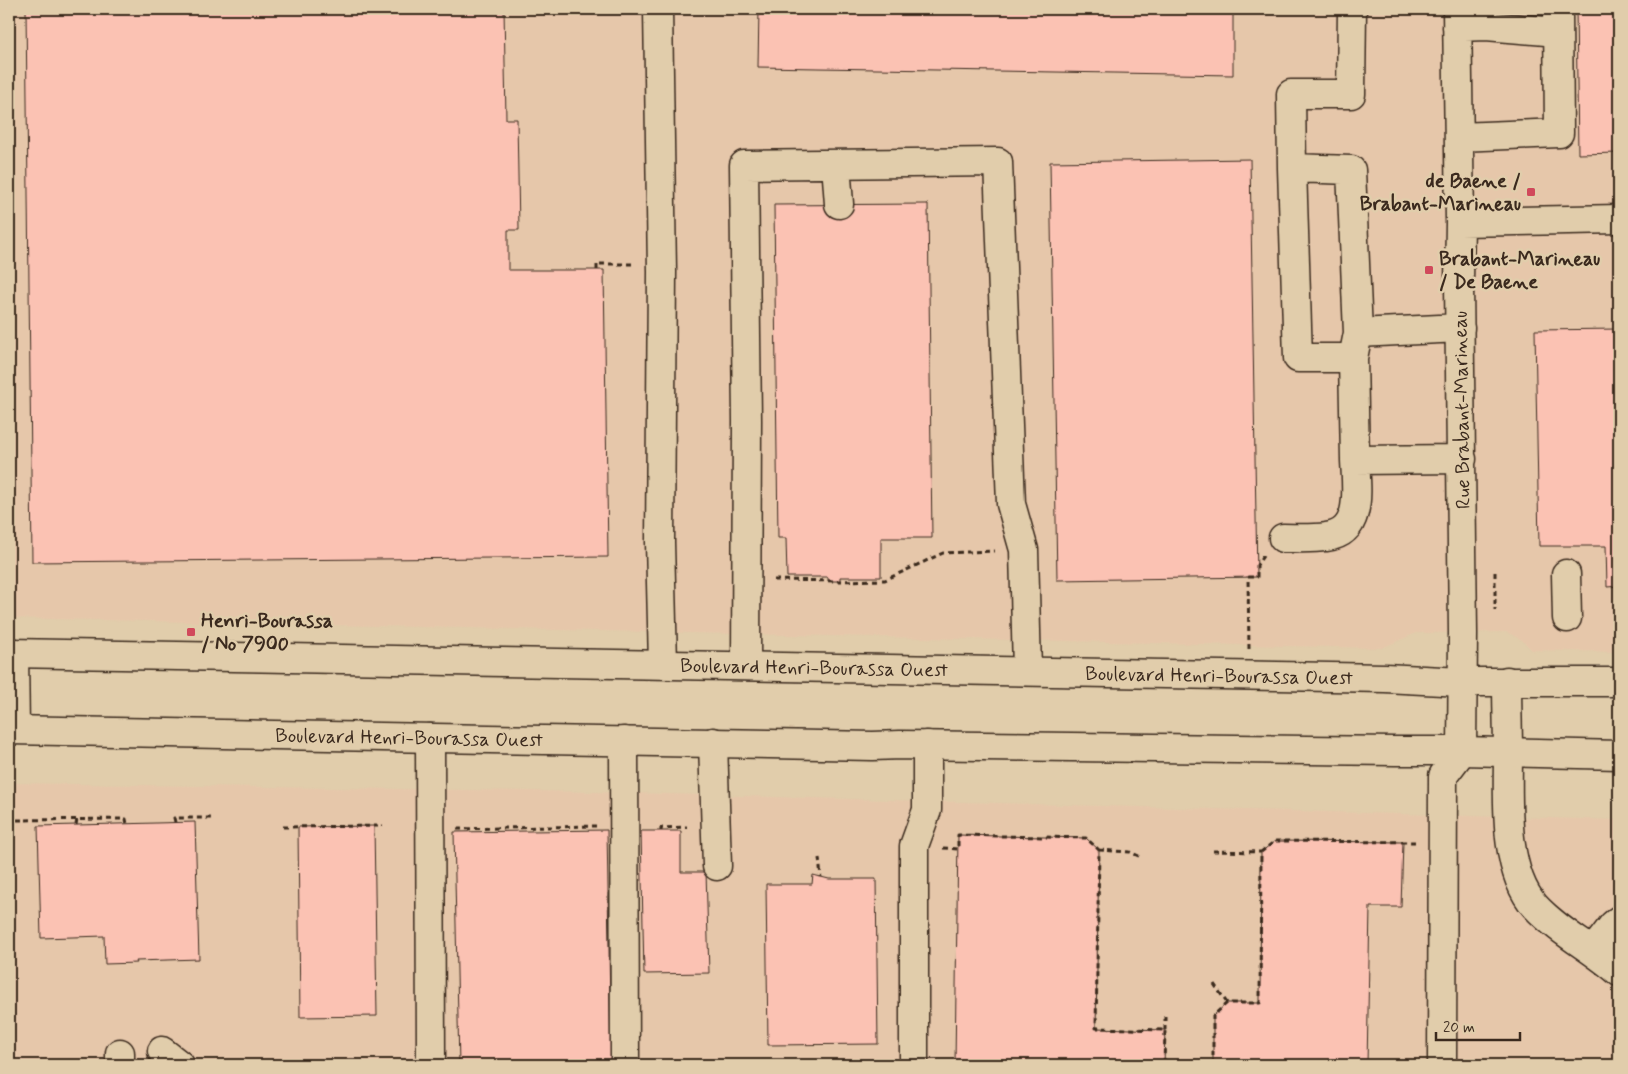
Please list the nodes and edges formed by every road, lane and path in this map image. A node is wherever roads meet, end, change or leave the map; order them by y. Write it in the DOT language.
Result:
graph roads {
  1 [pos="658,9"];
  2 [pos="1352,9"];
  3 [pos="1457,18"];
  4 [pos="1558,21"];
  5 [pos="1458,137"];
  6 [pos="836,164"];
  7 [pos="1292,168"];
  8 [pos="839,204"];
  9 [pos="1619,219"];
  10 [pos="1460,222"];
  11 [pos="639,264"];
  12 [pos="597,270"];
  13 [pos="1460,328"];
  14 [pos="1355,345"];
  15 [pos="1355,460"];
  16 [pos="1462,460"];
  17 [pos="1275,544"];
  18 [pos="1024,550"];
  19 [pos="1495,572"];
  20 [pos="1566,574"];
  21 [pos="777,580"];
  22 [pos="1496,610"];
  23 [pos="1567,618"];
  24 [pos="1249,652"];
  25 [pos="12,653"];
  26 [pos="663,664"];
  27 [pos="746,666"];
  28 [pos="1028,671"];
  29 [pos="1507,681"];
  30 [pos="1462,682"];
  31 [pos="1619,682"];
  32 [pos="12,730"];
  33 [pos="430,738"];
  34 [pos="624,741"];
  35 [pos="713,742"];
  36 [pos="928,745"];
  37 [pos="1462,751"];
  38 [pos="1508,752"];
  39 [pos="1619,755"];
  40 [pos="211,818"];
  41 [pos="17,820"];
  42 [pos="77,820"];
  43 [pos="175,822"];
  44 [pos="127,824"];
  45 [pos="76,825"];
  46 [pos="383,826"];
  47 [pos="598,826"];
  48 [pos="283,827"];
  49 [pos="680,827"];
  50 [pos="452,829"];
  51 [pos="661,831"];
  52 [pos="1403,842"];
  53 [pos="958,849"];
  54 [pos="1099,850"];
  55 [pos="1213,851"];
  56 [pos="1261,852"];
  57 [pos="1141,857"];
  58 [pos="819,858"];
  59 [pos="717,866"];
  60 [pos="821,877"];
  61 [pos="1619,920"];
  62 [pos="1593,951"];
  63 [pos="1619,972"];
  64 [pos="1214,984"];
  65 [pos="1227,1003"];
  66 [pos="1165,1013"];
  67 [pos="1165,1030"];
  68 [pos="431,1065"];
  69 [pos="625,1065"];
  70 [pos="914,1065"];
  71 [pos="1164,1065"];
  72 [pos="1212,1065"];
  73 [pos="1442,1065"];
  1 -- 26 [label="main road"];
  2 -- 7 [label="main road"];
  3 -- 4 [label="main road"];
  3 -- 5 [label="main road, Rue Brabant-Marineau"];
  4 -- 5 [label="main road"];
  5 -- 10 [label="main road, Rue Brabant-Marineau"];
  6 -- 8 [label="main road"];
  6 -- 18 [label="main road"];
  6 -- 27 [label="main road"];
  7 -- 14 [label="main road"];
  7 -- 14 [label="main road"];
  9 -- 10 [label="main road"];
  10 -- 13 [label="main road, Rue Brabant-Marineau"];
  11 -- 12 [label="path"];
  13 -- 14 [label="main road"];
  13 -- 16 [label="main road, Rue Brabant-Marineau"];
  14 -- 15 [label="main road"];
  15 -- 16 [label="main road"];
  15 -- 17 [label="main road"];
  16 -- 30 [label="main road, Rue Brabant-Marineau"];
  17 -- 24 [label="path"];
  18 -- 21 [label="path"];
  18 -- 28 [label="main road"];
  19 -- 22 [label="path"];
  20 -- 23 [label="main road"];
  25 -- 26 [label="main road, Boulevard Henri-Bourassa Ouest"];
  25 -- 32 [label="main road"];
  26 -- 27 [label="main road, Boulevard Henri-Bourassa Ouest"];
  27 -- 28 [label="main road, Boulevard Henri-Bourassa Ouest"];
  28 -- 30 [label="main road, Boulevard Henri-Bourassa Ouest"];
  29 -- 30 [label="main road, Boulevard Henri-Bourassa Ouest"];
  29 -- 31 [label="main road, Boulevard Henri-Bourassa Ouest"];
  29 -- 38 [label="main road"];
  30 -- 37 [label="main road, Rue Brabant-Marineau"];
  32 -- 33 [label="main road, Boulevard Henri-Bourassa Ouest"];
  33 -- 34 [label="main road, Boulevard Henri-Bourassa Ouest"];
  33 -- 68 [label="main road"];
  34 -- 35 [label="main road, Boulevard Henri-Bourassa Ouest"];
  34 -- 69 [label="main road"];
  35 -- 36 [label="main road, Boulevard Henri-Bourassa Ouest"];
  35 -- 59 [label="main road"];
  36 -- 37 [label="main road, Boulevard Henri-Bourassa Ouest"];
  36 -- 70 [label="main road"];
  37 -- 38 [label="main road, Boulevard Henri-Bourassa Ouest"];
  37 -- 73 [label="main road"];
  38 -- 39 [label="main road, Boulevard Henri-Bourassa Ouest"];
  38 -- 62 [label="main road"];
  40 -- 43 [label="path"];
  41 -- 42 [label="path"];
  42 -- 44 [label="path"];
  42 -- 45 [label="path"];
  46 -- 48 [label="path"];
  47 -- 50 [label="path"];
  49 -- 51 [label="path"];
  52 -- 56 [label="path"];
  53 -- 54 [label="path"];
  54 -- 57 [label="path"];
  54 -- 67 [label="path"];
  55 -- 56 [label="path"];
  56 -- 65 [label="path"];
  58 -- 60 [label="path"];
  61 -- 62 [label="main road"];
  62 -- 63 [label="main road"];
  64 -- 65 [label="path"];
  65 -- 72 [label="path"];
  66 -- 67 [label="path"];
  67 -- 71 [label="path"];
}
